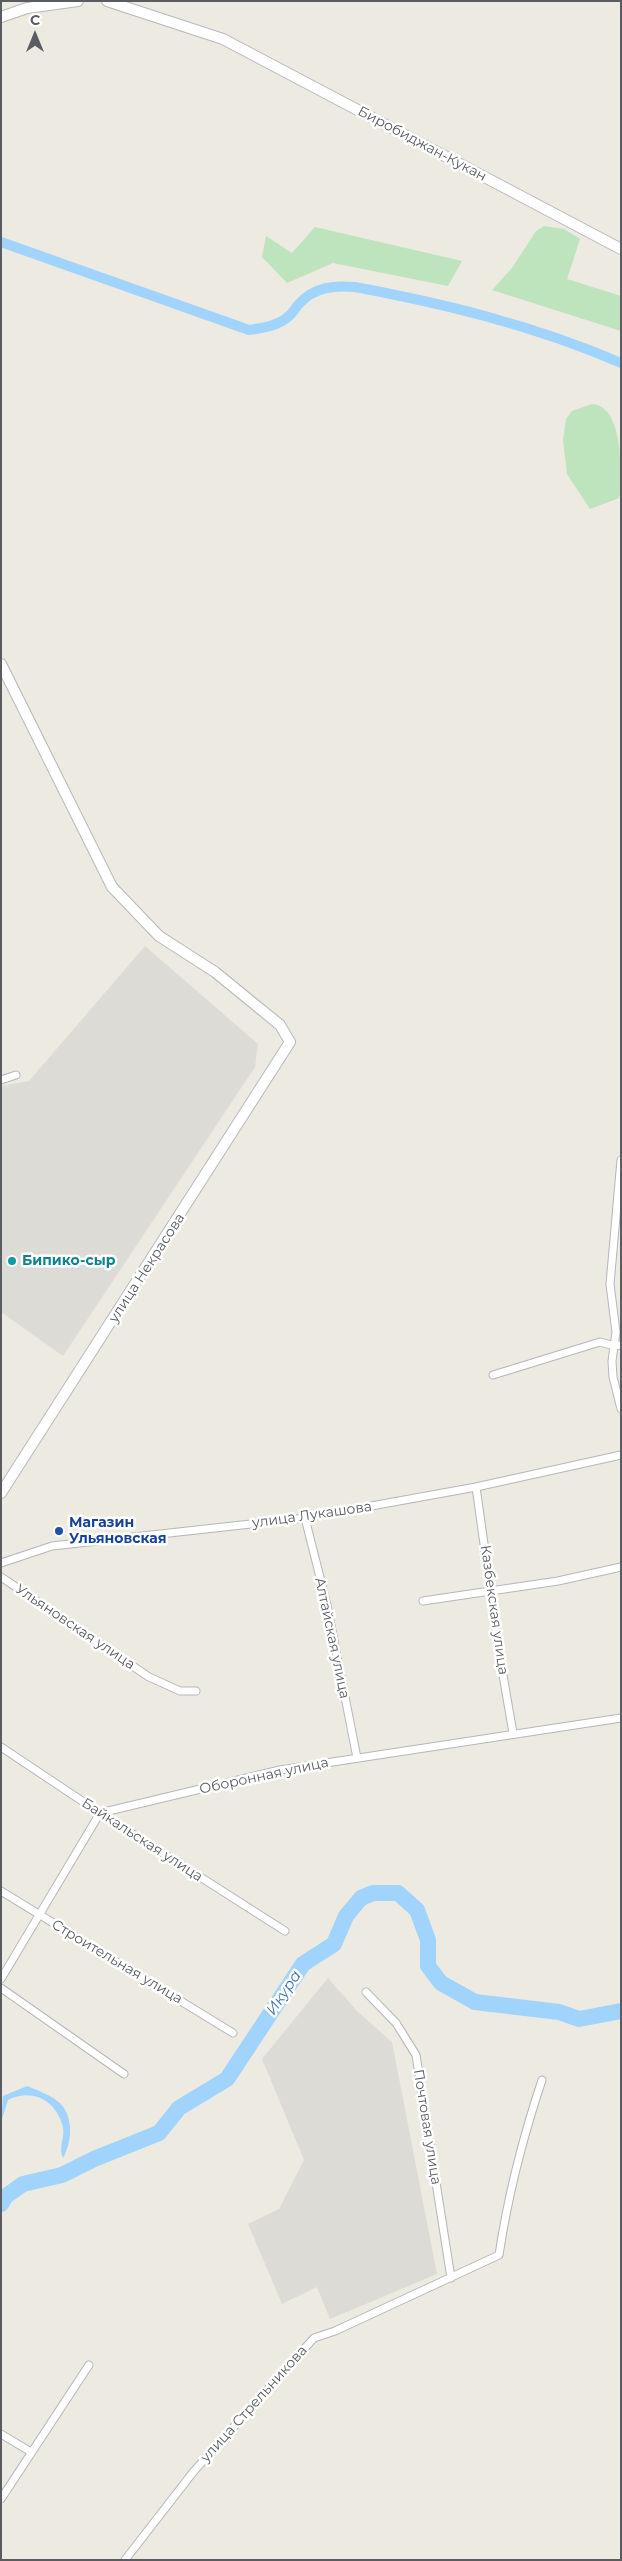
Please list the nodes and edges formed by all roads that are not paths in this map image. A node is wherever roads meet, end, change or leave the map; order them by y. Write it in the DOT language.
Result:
graph roads {
  1 [pos="78,1"];
  2 [pos="107,1"];
  3 [pos="1,17"];
  4 [pos="621,249"];
  5 [pos="1,664"];
  6 [pos="16,1075"];
  7 [pos="1,1080"];
  8 [pos="621,1160"];
  9 [pos="618,1346"];
  10 [pos="493,1375"];
  11 [pos="621,1409"];
  12 [pos="621,1455"];
  13 [pos="476,1488"];
  14 [pos="1,1493"];
  15 [pos="305,1518"];
  16 [pos="1,1563"];
  17 [pos="621,1566"];
  18 [pos="1,1577"];
  19 [pos="491,1589"];
  20 [pos="422,1600"];
  21 [pos="196,1691"];
  22 [pos="621,1718"];
  23 [pos="513,1733"];
  24 [pos="1,1747"];
  25 [pos="357,1758"];
  26 [pos="100,1814"];
  27 [pos="1,1891"];
  28 [pos="40,1915"];
  29 [pos="285,1931"];
  30 [pos="1,1979"];
  31 [pos="1,1988"];
  32 [pos="366,1992"];
  33 [pos="233,2033"];
  34 [pos="124,2074"];
  35 [pos="542,2080"];
  36 [pos="451,2278"];
  37 [pos="89,2365"];
  38 [pos="1,2434"];
  39 [pos="31,2452"];
  40 [pos="1,2498"];
  41 [pos="125,2560"];
  1 -- 3 [label="street"];
  2 -- 4 [label="street, Биробиджан-Кукан"];
  5 -- 14 [label="street, улица Некрасова"];
  6 -- 7 [label="street"];
  8 -- 9 [label="street"];
  9 -- 10 [label="street"];
  9 -- 11 [label="street"];
  12 -- 13 [label="street, улица Лукашова"];
  13 -- 15 [label="street, улица Лукашова"];
  13 -- 19 [label="street, Казбекская улица"];
  15 -- 16 [label="street, улица Лукашова"];
  15 -- 25 [label="street, Алтайская улица"];
  17 -- 19 [label="street"];
  18 -- 21 [label="street, Ульяновская улица"];
  19 -- 20 [label="street"];
  19 -- 23 [label="street, Казбекская улица"];
  22 -- 23 [label="street, Оборонная улица"];
  23 -- 25 [label="street, Оборонная улица"];
  24 -- 26 [label="street, Байкальская улица"];
  25 -- 26 [label="street, Оборонная улица"];
  26 -- 28 [label="street"];
  26 -- 29 [label="street, Байкальская улица"];
  27 -- 28 [label="street, Строительная улица"];
  28 -- 30 [label="street"];
  28 -- 33 [label="street, Строительная улица"];
  31 -- 34 [label="street"];
  32 -- 36 [label="street, Почтовая улица"];
  35 -- 36 [label="street, улица Стрельникова"];
  36 -- 41 [label="street, улица Стрельникова"];
  37 -- 39 [label="street"];
  38 -- 39 [label="street"];
  39 -- 40 [label="street"];
}
